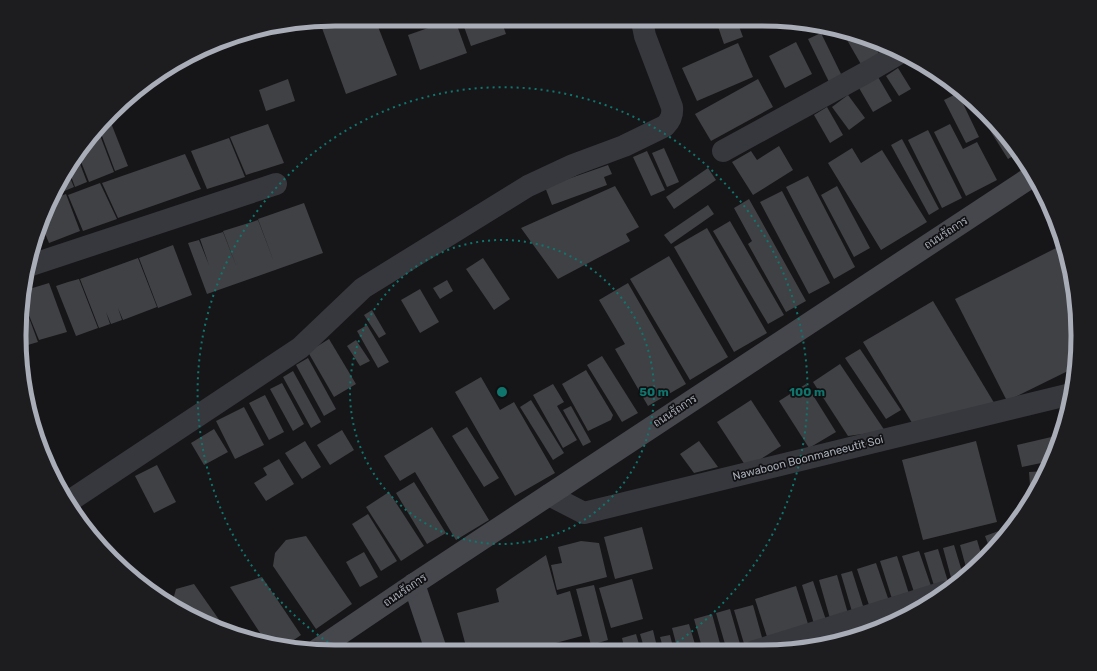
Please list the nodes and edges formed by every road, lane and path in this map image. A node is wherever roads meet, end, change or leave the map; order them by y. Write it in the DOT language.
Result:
graph roads {
  1 [pos="643,26"];
  2 [pos="894,56"];
  3 [pos="723,151"];
  4 [pos="1028,179"];
  5 [pos="276,184"];
  6 [pos="35,264"];
  7 [pos="1065,395"];
  8 [pos="549,495"];
  9 [pos="73,499"];
  10 [pos="414,584"];
  11 [pos="926,598"];
  12 [pos="325,644"];
  13 [pos="777,644"];
  14 [pos="434,645"];
  1 -- 9 [label="street"];
  2 -- 3 [label="street"];
  4 -- 8 [label="street, ถนนรัถการ"];
  5 -- 6 [label="street"];
  7 -- 8 [label="street, Nawaboon Boonmaneeutit Soi"];
  8 -- 10 [label="street, ถนนรัถการ"];
  10 -- 12 [label="street, ถนนรัถการ"];
  10 -- 14 [label="street"];
  11 -- 13 [label="street"];
}
